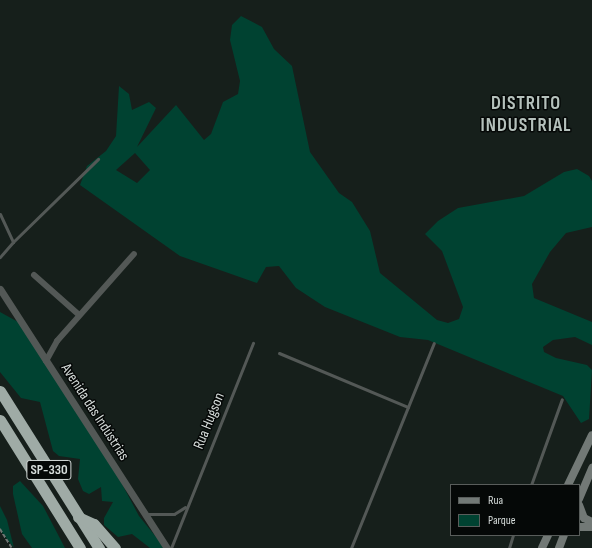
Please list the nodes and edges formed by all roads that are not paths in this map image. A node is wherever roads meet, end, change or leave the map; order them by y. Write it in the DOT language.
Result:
graph roads {
  1 [pos="98,159"];
  2 [pos="0,214"];
  3 [pos="13,242"];
  4 [pos="134,254"];
  5 [pos="0,256"];
  6 [pos="34,275"];
  7 [pos="0,289"];
  8 [pos="80,315"];
  9 [pos="253,343"];
  10 [pos="434,343"];
  11 [pos="279,353"];
  12 [pos="46,361"];
  13 [pos="0,391"];
  14 [pos="562,399"];
  15 [pos="408,407"];
  16 [pos="0,420"];
  17 [pos="592,435"];
  18 [pos="575,468"];
  19 [pos="591,471"];
  20 [pos="531,484"];
  21 [pos="568,484"];
  22 [pos="580,497"];
  23 [pos="185,508"];
  24 [pos="580,508"];
  25 [pos="145,514"];
  26 [pos="78,517"];
  27 [pos="592,522"];
  28 [pos="580,527"];
  29 [pos="592,527"];
  30 [pos="513,536"];
  31 [pos="548,536"];
  32 [pos="564,536"];
  33 [pos="80,548"];
  34 [pos="99,548"];
  35 [pos="115,548"];
  36 [pos="167,548"];
  37 [pos="171,548"];
  38 [pos="351,548"];
  39 [pos="509,548"];
  40 [pos="542,548"];
  41 [pos="559,548"];
  1 -- 3 [label="lane"];
  2 -- 3 [label="lane"];
  3 -- 5 [label="lane"];
  4 -- 8 [label="street"];
  6 -- 8 [label="street"];
  7 -- 12 [label="street, Avenida das Indústrias"];
  8 -- 12 [label="street"];
  9 -- 23 [label="lane, Rua Hugson"];
  10 -- 15 [label="lane"];
  11 -- 15 [label="lane"];
  12 -- 25 [label="street, Avenida das Indústrias"];
  13 -- 26 [label="highway, SP-330"];
  14 -- 20 [label="lane"];
  15 -- 38 [label="lane"];
  16 -- 33 [label="highway, SP-330"];
  17 -- 18 [label="main road"];
  18 -- 19 [label="main road"];
  18 -- 21 [label="main road"];
  19 -- 22 [label="main road"];
  23 -- 25 [label="lane"];
  23 -- 37 [label="lane, Rua Hugson"];
  24 -- 27 [label="main road"];
  25 -- 36 [label="street, Avenida das Indústrias"];
  26 -- 34 [label="highway, SP-330"];
  26 -- 35 [label="highway"];
  28 -- 29 [label="main road"];
  30 -- 39 [label="lane"];
  31 -- 40 [label="main road"];
  32 -- 41 [label="main road"];
}
